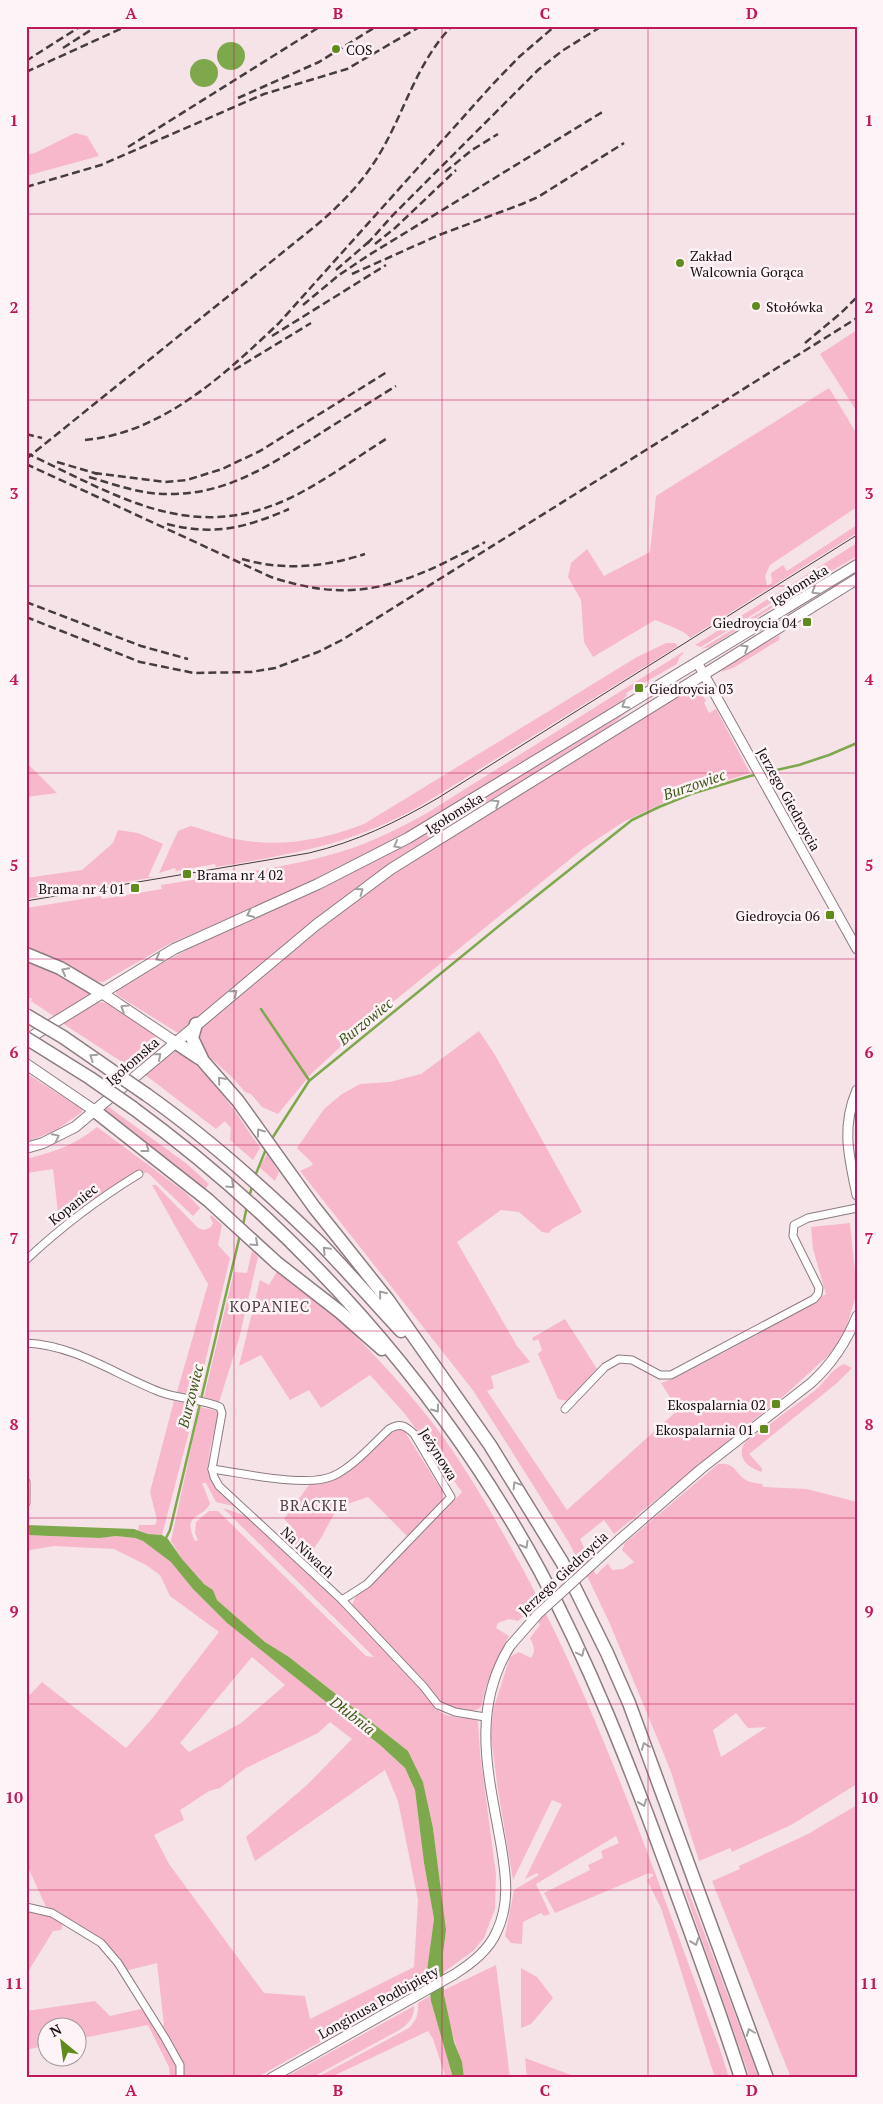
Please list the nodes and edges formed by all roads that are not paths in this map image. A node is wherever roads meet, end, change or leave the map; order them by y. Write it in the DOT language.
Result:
graph roads {
  1 [pos="857,565"];
  2 [pos="857,579"];
  3 [pos="697,662"];
  4 [pos="704,674"];
  5 [pos="857,949"];
  6 [pos="26,954"];
  7 [pos="102,993"];
  8 [pos="26,1015"];
  9 [pos="196,1024"];
  10 [pos="26,1039"];
  11 [pos="175,1042"];
  12 [pos="203,1061"];
  13 [pos="26,1064"];
  14 [pos="857,1090"];
  15 [pos="95,1110"];
  16 [pos="26,1148"];
  17 [pos="139,1174"];
  18 [pos="857,1195"];
  19 [pos="857,1208"];
  20 [pos="26,1260"];
  21 [pos="857,1316"];
  22 [pos="26,1343"];
  23 [pos="430,1362"];
  24 [pos="406,1370"];
  25 [pos="565,1409"];
  26 [pos="212,1469"];
  27 [pos="26,1482"];
  28 [pos="26,1503"];
  29 [pos="342,1600"];
  30 [pos="485,1716"];
  31 [pos="26,1907"];
  32 [pos="492,1941"];
  33 [pos="180,2078"];
  34 [pos="272,2078"];
  35 [pos="742,2078"];
  36 [pos="767,2078"];
  1 -- 3 [label="main road, Igołomska, one-way"];
  4 -- 2 [label="main road, Igołomska, one-way"];
  3 -- 4 [label="street, Jerzego Giedroycia"];
  3 -- 7 [label="main road, Igołomska, one-way"];
  4 -- 5 [label="street, Jerzego Giedroycia"];
  9 -- 4 [label="main road, Igołomska, one-way"];
  7 -- 6 [label="highway, one-way"];
  7 -- 10 [label="main road, Igołomska"];
  11 -- 7 [label="main road, one-way"];
  23 -- 8 [label="highway, one-way, bridge"];
  9 -- 11 [label="main road, Igołomska"];
  9 -- 12 [label="highway"];
  10 -- 24 [label="highway, one-way, bridge"];
  11 -- 12 [label="highway"];
  15 -- 11 [label="main road, Igołomska, one-way"];
  23 -- 12 [label="highway, one-way"];
  13 -- 15 [label="main road"];
  14 -- 18 [label="street"];
  16 -- 15 [label="main road, Igołomska, one-way"];
  15 -- 24 [label="highway, one-way"];
  17 -- 20 [label="street, Kopaniec"];
  19 -- 25 [label="street"];
  21 -- 30 [label="street, Jerzego Giedroycia, bridge"];
  22 -- 26 [label="street"];
  36 -- 23 [label="highway, one-way"];
  24 -- 35 [label="highway, one-way"];
  26 -- 29 [label="street, Na Niwach"];
  26 -- 29 [label="street, Jeżynowa"];
  27 -- 28 [label="street"];
  29 -- 30 [label="street, Na Niwach"];
  30 -- 32 [label="street, Jerzego Giedroycia"];
  31 -- 33 [label="street"];
  32 -- 34 [label="street, Longinusa Podbipięty"];
}
